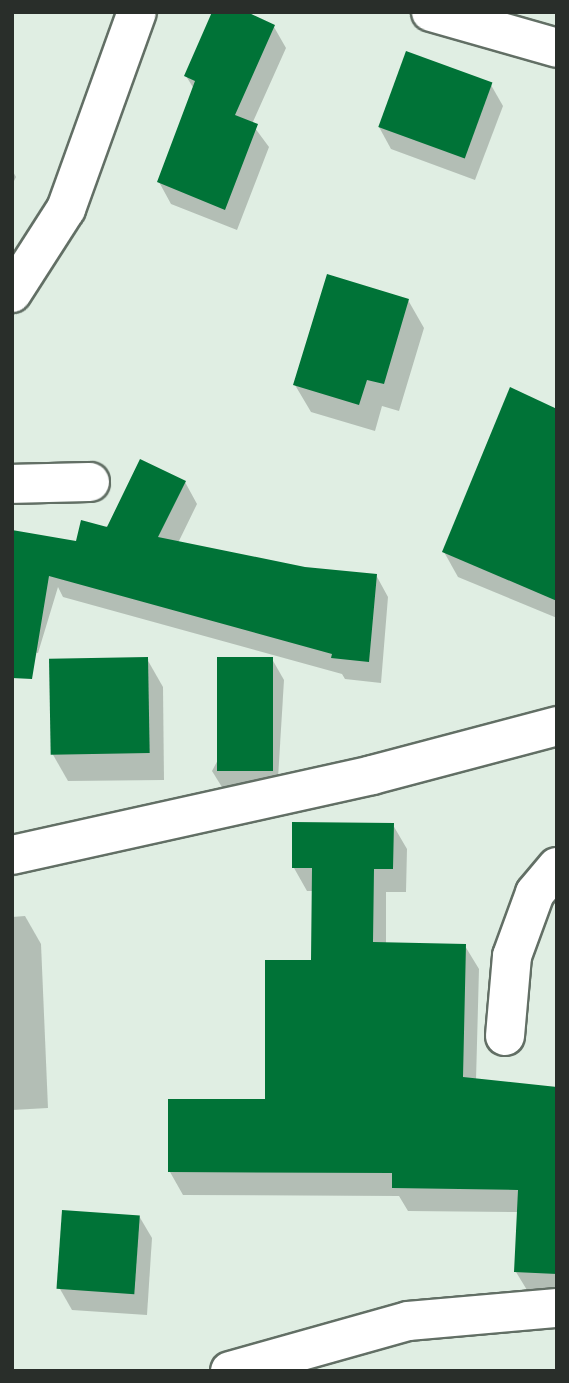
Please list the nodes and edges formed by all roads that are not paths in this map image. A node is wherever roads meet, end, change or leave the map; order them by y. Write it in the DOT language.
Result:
graph roads {
  1 [pos="137,12"];
  2 [pos="431,12"];
  3 [pos="557,48"];
  4 [pos="12,293"];
  5 [pos="90,482"];
  6 [pos="12,484"];
  7 [pos="557,726"];
  8 [pos="12,855"];
  9 [pos="557,867"];
  10 [pos="505,1036"];
  11 [pos="557,1308"];
  12 [pos="248,1368"];
  1 -- 4 [label="street"];
  2 -- 3 [label="street"];
  5 -- 6 [label="street"];
  7 -- 8 [label="street"];
  9 -- 10 [label="street"];
  11 -- 12 [label="street"];
}
